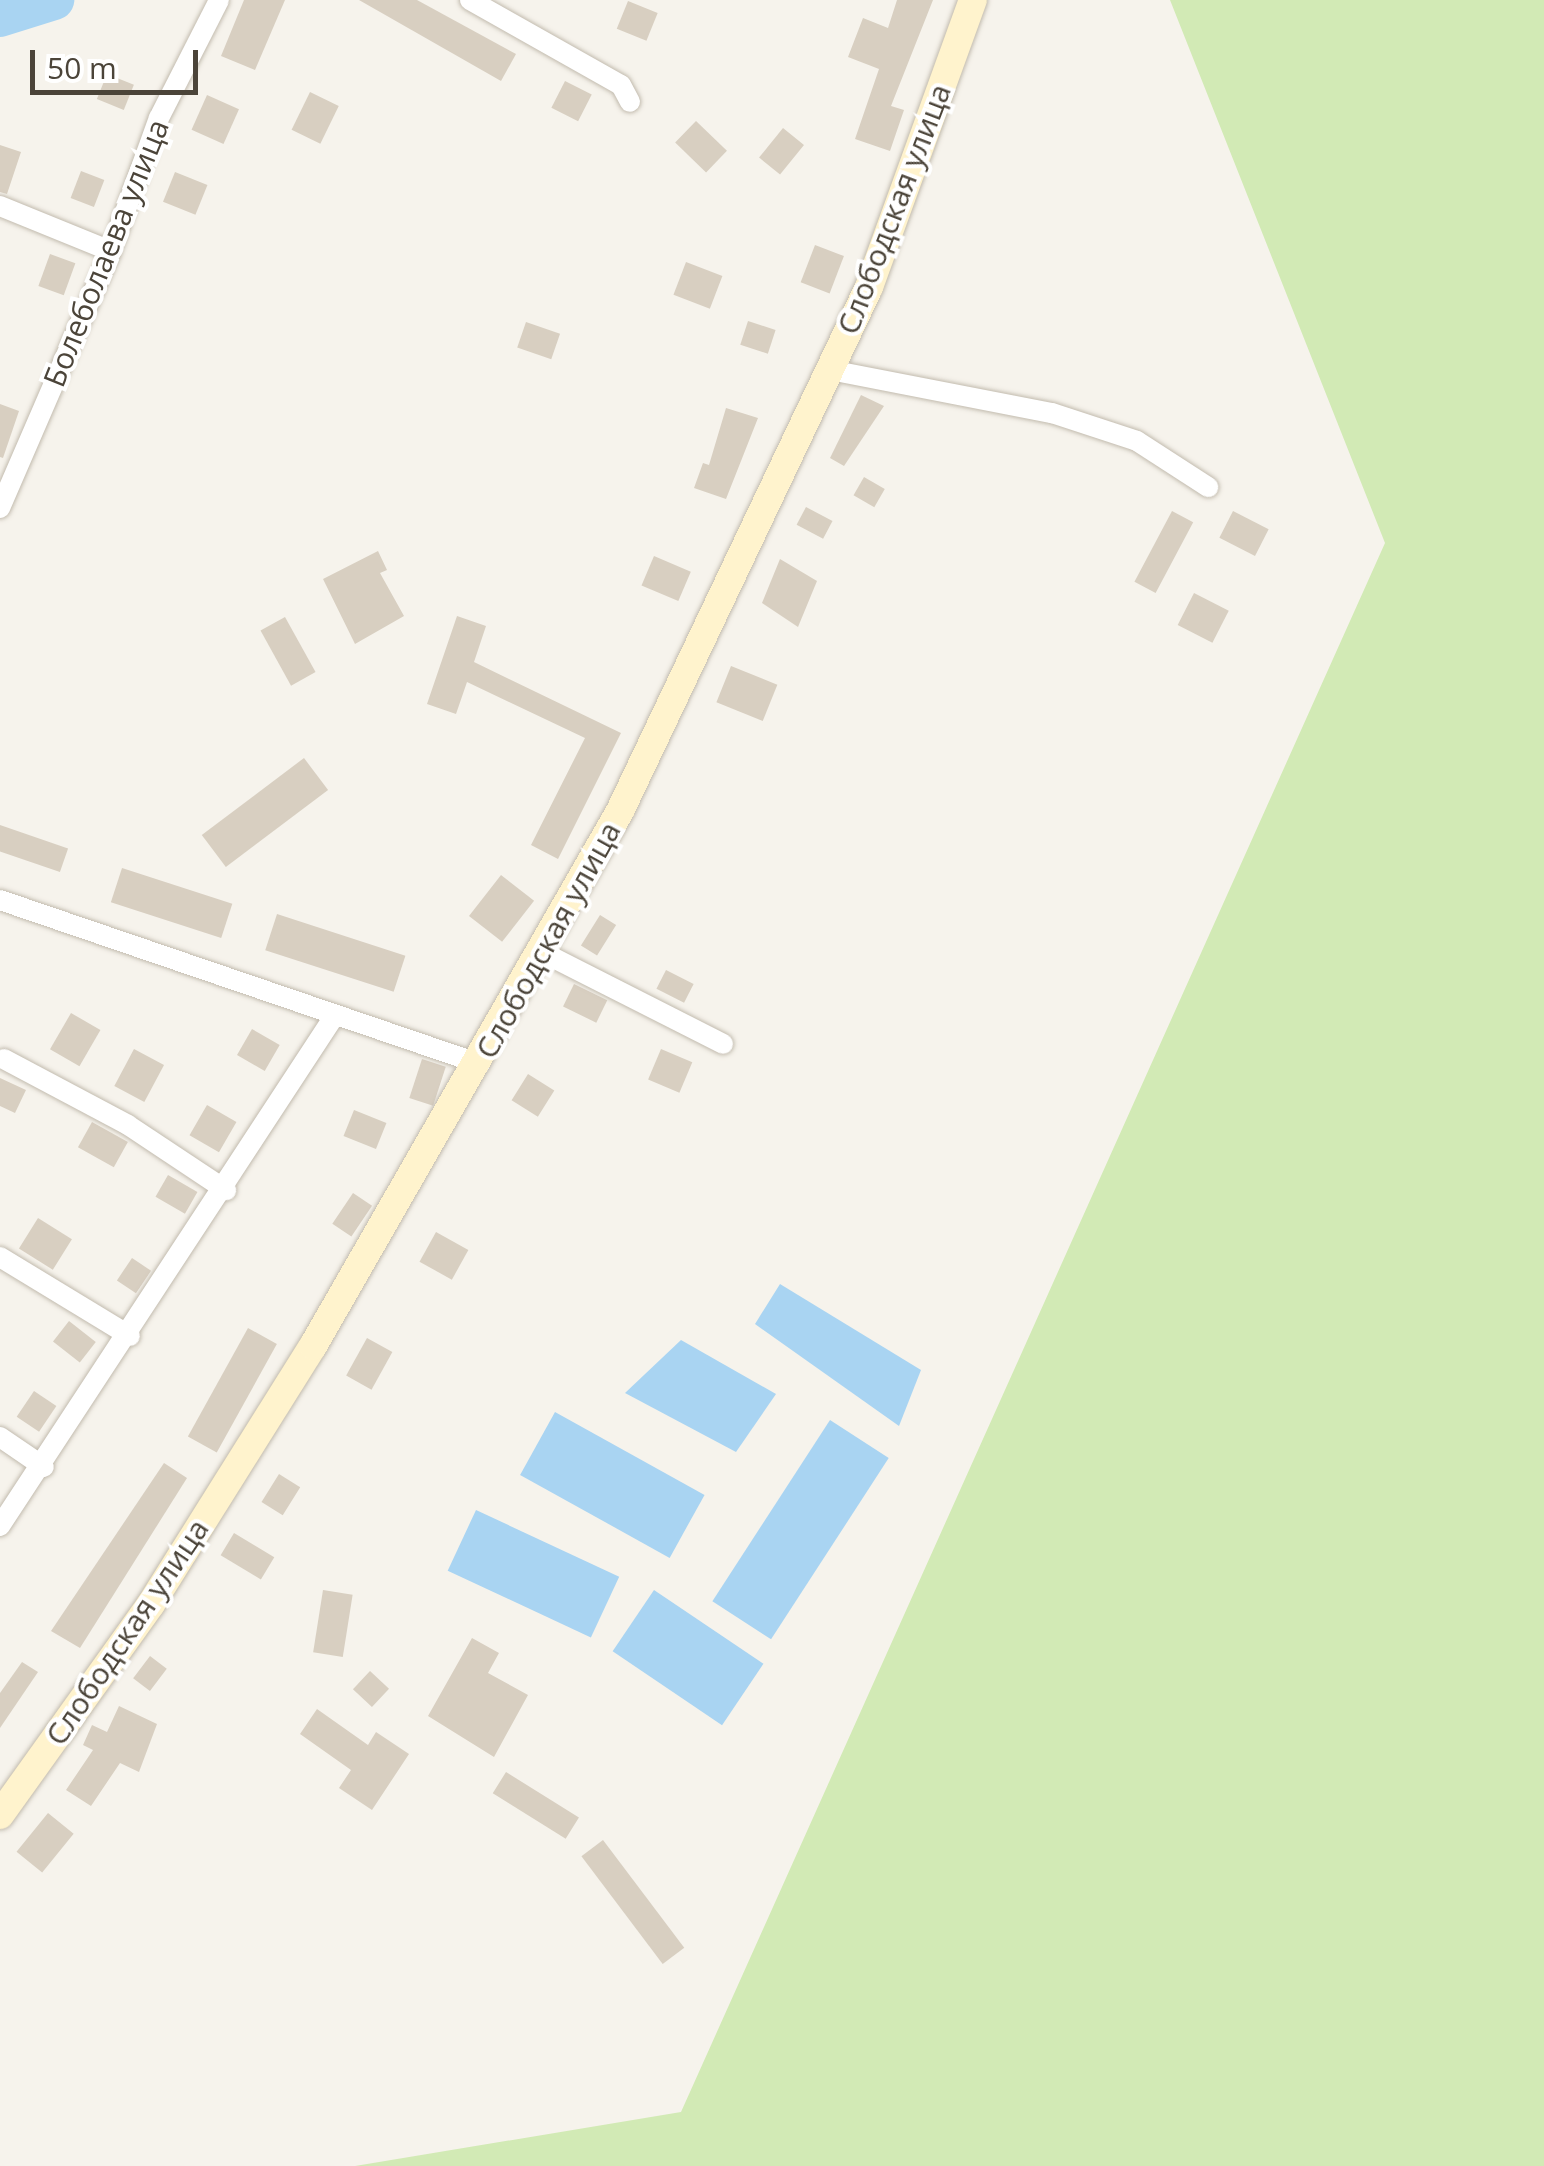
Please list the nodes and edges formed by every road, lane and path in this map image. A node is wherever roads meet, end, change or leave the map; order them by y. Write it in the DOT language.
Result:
graph roads {
  1 [pos="219,0"];
  2 [pos="470,0"];
  3 [pos="973,0"];
  4 [pos="630,102"];
  5 [pos="0,206"];
  6 [pos="110,251"];
  7 [pos="830,370"];
  8 [pos="7,475"];
  9 [pos="1208,488"];
  10 [pos="0,508"];
  11 [pos="0,900"];
  12 [pos="542,952"];
  13 [pos="335,1015"];
  14 [pos="722,1044"];
  15 [pos="4,1059"];
  16 [pos="480,1064"];
  17 [pos="226,1190"];
  18 [pos="0,1257"];
  19 [pos="130,1336"];
  20 [pos="0,1437"];
  21 [pos="44,1466"];
  22 [pos="0,1526"];
  23 [pos="0,1813"];
  1 -- 6 [label="street, Болеболаева улица"];
  2 -- 4 [label="street"];
  3 -- 7 [label="street, Слободская улица"];
  5 -- 6 [label="street"];
  6 -- 8 [label="street, Болеболаева улица"];
  7 -- 9 [label="street"];
  7 -- 12 [label="street, Слободская улица"];
  8 -- 10 [label="street, Болеболаева улица"];
  11 -- 13 [label="street"];
  12 -- 14 [label="street"];
  12 -- 16 [label="street, Слободская улица"];
  13 -- 16 [label="street"];
  13 -- 17 [label="street"];
  15 -- 17 [label="street"];
  16 -- 23 [label="street, Слободская улица"];
  17 -- 19 [label="street"];
  18 -- 19 [label="street"];
  19 -- 21 [label="street"];
  20 -- 21 [label="street"];
  21 -- 22 [label="street"];
}
